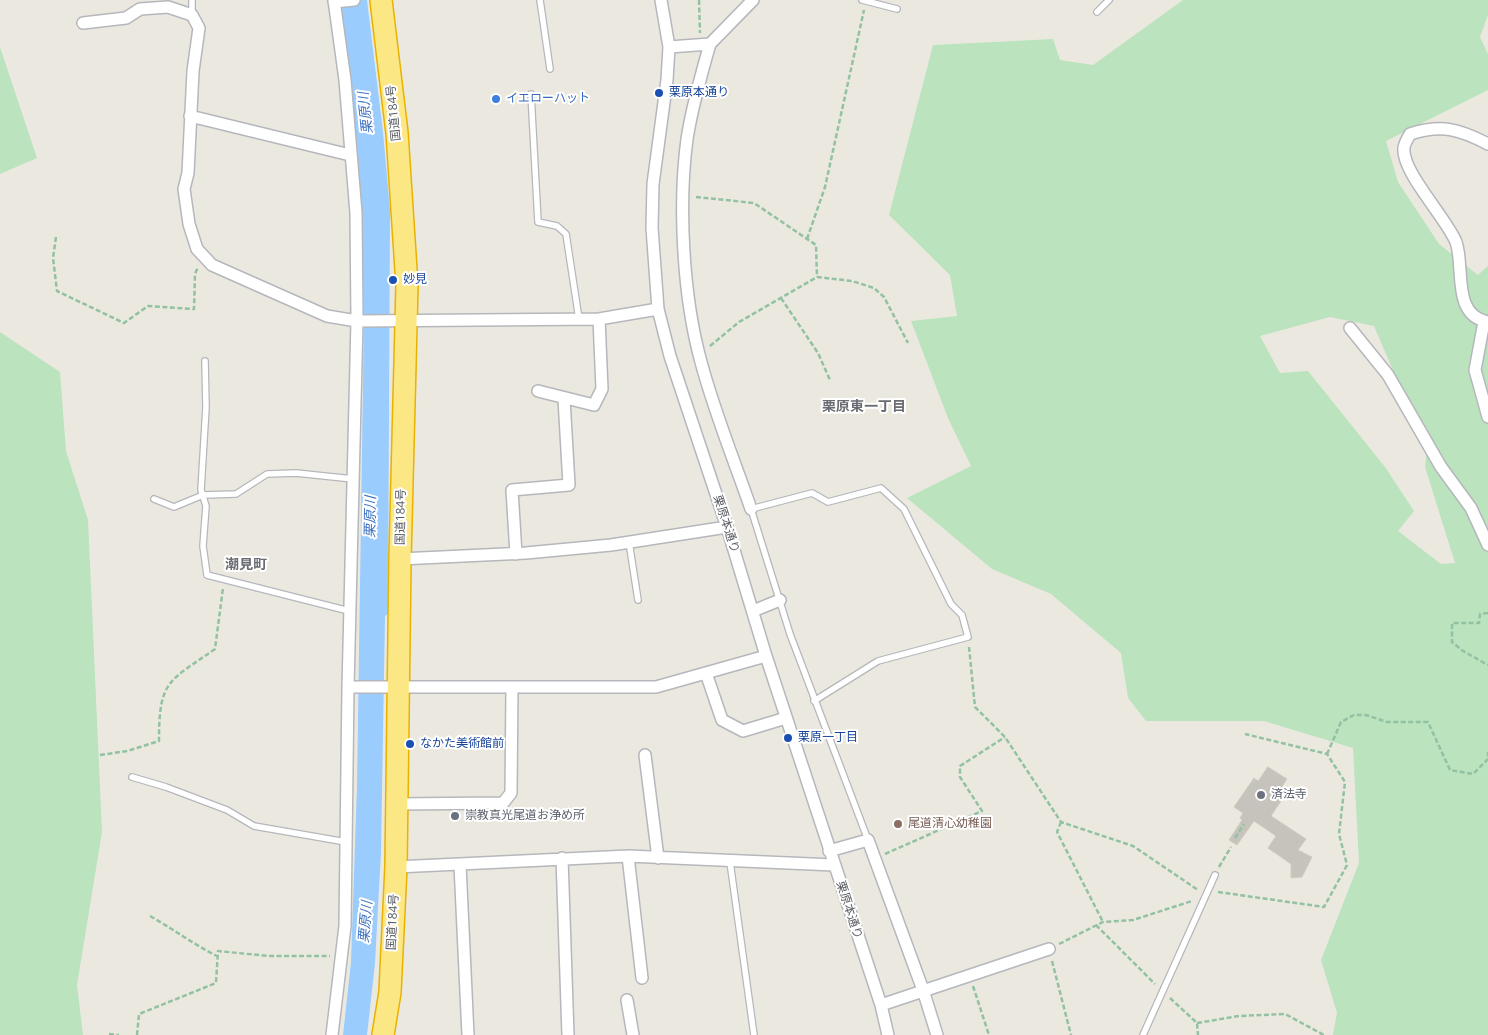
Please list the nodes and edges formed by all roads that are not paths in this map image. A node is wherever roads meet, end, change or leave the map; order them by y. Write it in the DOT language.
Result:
graph roads {
  1 [pos="192,0"];
  2 [pos="354,0"];
  3 [pos="381,0"];
  4 [pos="540,0"];
  5 [pos="661,0"];
  6 [pos="753,0"];
  7 [pos="1109,0"];
  8 [pos="336,1"];
  9 [pos="864,1"];
  10 [pos="897,9"];
  11 [pos="1097,12"];
  12 [pos="192,15"];
  13 [pos="84,23"];
  14 [pos="706,44"];
  15 [pos="669,47"];
  16 [pos="550,70"];
  17 [pos="531,94"];
  18 [pos="190,116"];
  19 [pos="1488,144"];
  20 [pos="350,155"];
  21 [pos="658,309"];
  22 [pos="579,319"];
  23 [pos="599,319"];
  24 [pos="361,321"];
  25 [pos="398,322"];
  26 [pos="1486,322"];
  27 [pos="1350,328"];
  28 [pos="205,361"];
  29 [pos="538,391"];
  30 [pos="564,399"];
  31 [pos="1488,417"];
  32 [pos="352,479"];
  33 [pos="202,495"];
  34 [pos="154,499"];
  35 [pos="751,509"];
  36 [pos="727,527"];
  37 [pos="629,542"];
  38 [pos="1488,546"];
  39 [pos="516,554"];
  40 [pos="400,559"];
  41 [pos="638,600"];
  42 [pos="780,600"];
  43 [pos="349,611"];
  44 [pos="752,611"];
  45 [pos="766,656"];
  46 [pos="706,673"];
  47 [pos="391,687"];
  48 [pos="512,687"];
  49 [pos="352,688"];
  50 [pos="814,701"];
  51 [pos="786,718"];
  52 [pos="645,755"];
  53 [pos="132,777"];
  54 [pos="396,804"];
  55 [pos="868,840"];
  56 [pos="346,842"];
  57 [pos="830,851"];
  58 [pos="628,856"];
  59 [pos="562,858"];
  60 [pos="658,858"];
  61 [pos="730,862"];
  62 [pos="460,865"];
  63 [pos="834,865"];
  64 [pos="396,867"];
  65 [pos="1215,875"];
  66 [pos="1049,949"];
  67 [pos="642,978"];
  68 [pos="923,990"];
  69 [pos="627,1000"];
  70 [pos="880,1005"];
  71 [pos="332,1035"];
  72 [pos="383,1035"];
  73 [pos="468,1035"];
  74 [pos="568,1035"];
  75 [pos="633,1035"];
  76 [pos="754,1035"];
  77 [pos="888,1035"];
  78 [pos="937,1035"];
  79 [pos="1143,1035"];
  1 -- 12 [label="lane"];
  2 -- 8 [label="street"];
  3 -- 25 [label="highway, 国道184号"];
  4 -- 16 [label="lane"];
  5 -- 15 [label="street, 栗原本通り"];
  6 -- 14 [label="street"];
  7 -- 11 [label="lane"];
  8 -- 20 [label="street"];
  9 -- 10 [label="lane"];
  12 -- 13 [label="street"];
  12 -- 18 [label="street"];
  14 -- 15 [label="street"];
  14 -- 35 [label="street"];
  15 -- 21 [label="street, 栗原本通り"];
  17 -- 22 [label="lane"];
  18 -- 20 [label="street"];
  18 -- 24 [label="street"];
  19 -- 26 [label="street"];
  20 -- 24 [label="street"];
  21 -- 23 [label="street"];
  21 -- 36 [label="street, 栗原本通り"];
  22 -- 23 [label="street"];
  22 -- 25 [label="street"];
  23 -- 30 [label="street"];
  24 -- 25 [label="street"];
  24 -- 32 [label="street"];
  25 -- 40 [label="highway, 国道184号"];
  26 -- 31 [label="street"];
  27 -- 38 [label="street"];
  28 -- 33 [label="lane"];
  29 -- 30 [label="street"];
  30 -- 39 [label="street"];
  32 -- 33 [label="lane"];
  32 -- 43 [label="street"];
  33 -- 34 [label="lane"];
  33 -- 43 [label="lane"];
  35 -- 42 [label="lane"];
  35 -- 50 [label="lane"];
  36 -- 37 [label="street"];
  36 -- 44 [label="street, 栗原本通り"];
  37 -- 39 [label="street"];
  37 -- 41 [label="lane"];
  39 -- 40 [label="street"];
  40 -- 47 [label="highway, 国道184号"];
  42 -- 44 [label="street"];
  42 -- 50 [label="lane"];
  43 -- 49 [label="street"];
  44 -- 45 [label="street, 栗原本通り"];
  45 -- 46 [label="street"];
  45 -- 51 [label="street, 栗原本通り"];
  46 -- 48 [label="street"];
  46 -- 51 [label="street"];
  47 -- 48 [label="street"];
  47 -- 49 [label="street"];
  47 -- 54 [label="highway, 国道184号"];
  48 -- 54 [label="street"];
  49 -- 56 [label="street"];
  50 -- 55 [label="lane"];
  51 -- 57 [label="street, 栗原本通り"];
  52 -- 60 [label="street"];
  53 -- 56 [label="lane"];
  54 -- 64 [label="highway, 国道184号"];
  55 -- 57 [label="street"];
  55 -- 68 [label="street"];
  56 -- 71 [label="street"];
  57 -- 63 [label="street, 栗原本通り"];
  58 -- 59 [label="street"];
  58 -- 60 [label="street"];
  58 -- 67 [label="street"];
  59 -- 62 [label="street"];
  59 -- 74 [label="street"];
  60 -- 61 [label="street"];
  61 -- 63 [label="street"];
  61 -- 76 [label="lane"];
  62 -- 64 [label="street"];
  62 -- 73 [label="street"];
  63 -- 70 [label="street, 栗原本通り"];
  64 -- 72 [label="highway, 国道184号"];
  65 -- 79 [label="lane"];
  66 -- 68 [label="street"];
  68 -- 70 [label="street"];
  68 -- 78 [label="street"];
  69 -- 75 [label="street"];
  70 -- 77 [label="street, 栗原本通り"];
}
